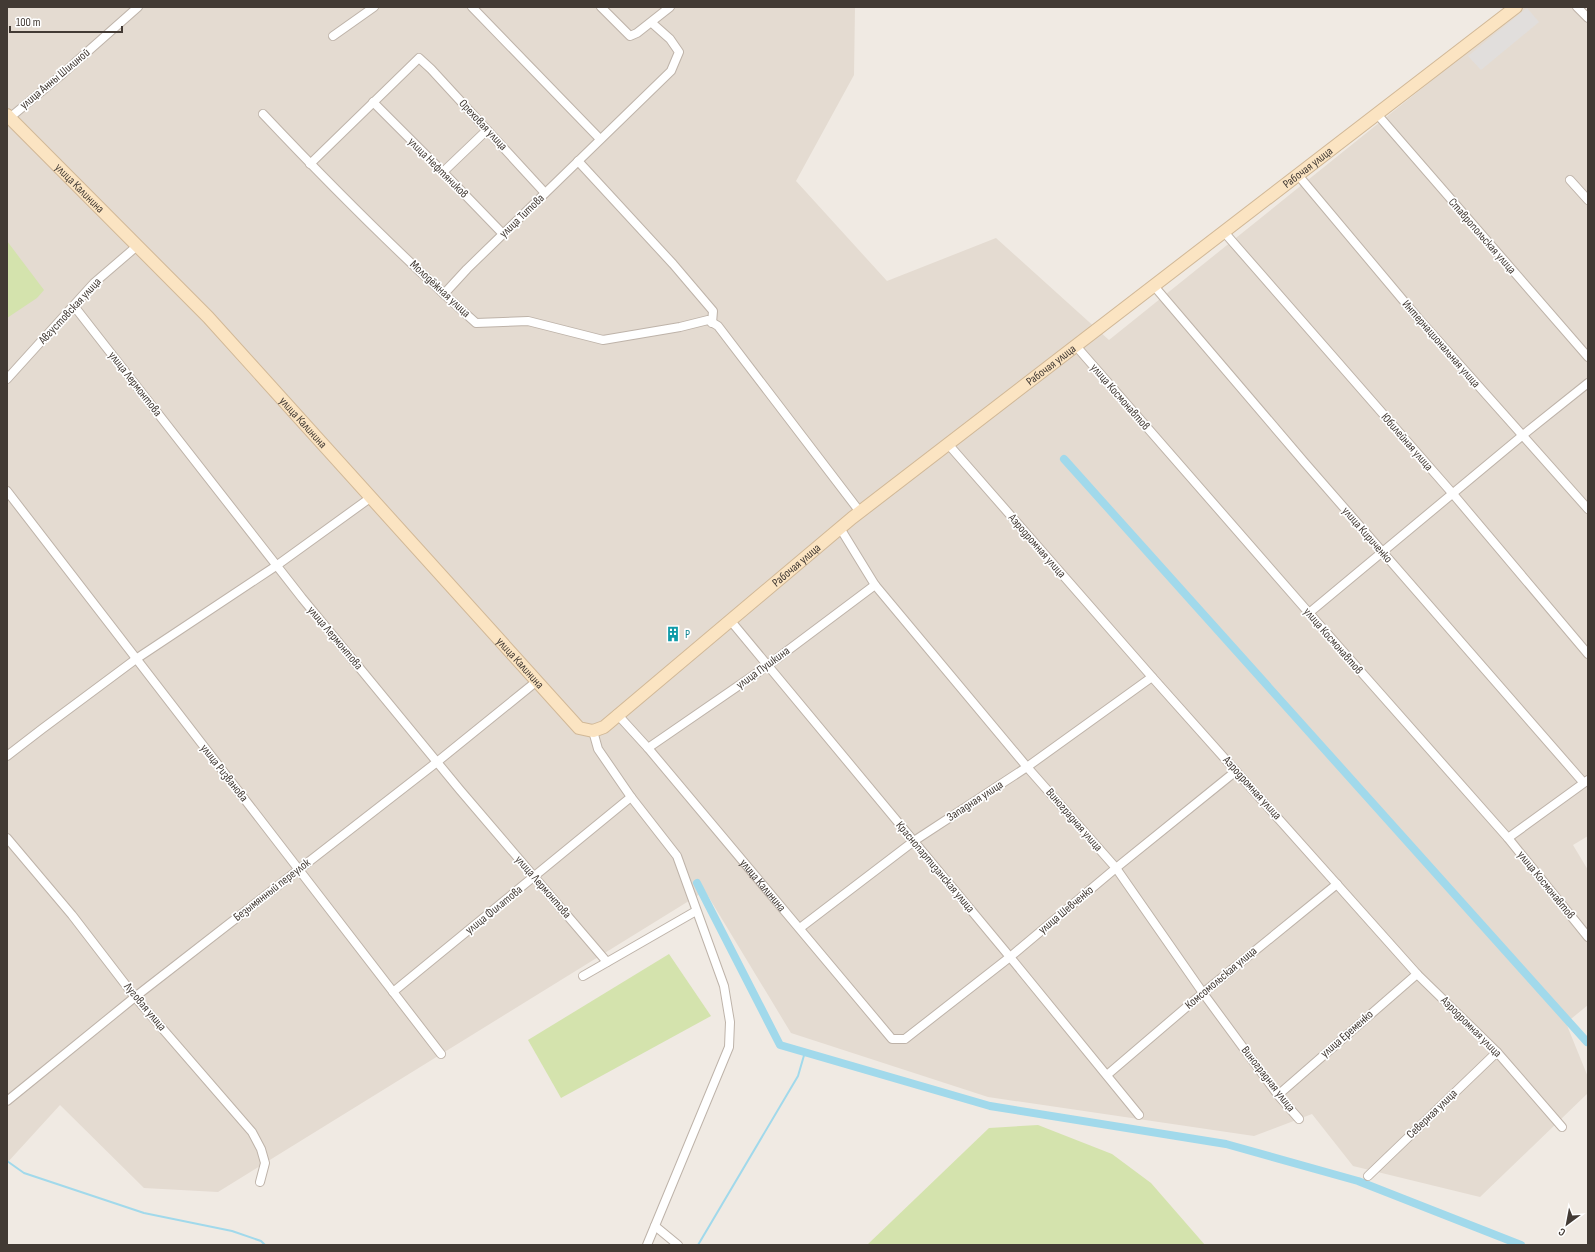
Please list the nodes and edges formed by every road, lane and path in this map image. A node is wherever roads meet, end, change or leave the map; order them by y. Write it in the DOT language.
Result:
graph roads {
  1 [pos="138,7"];
  2 [pos="374,7"];
  3 [pos="472,7"];
  4 [pos="601,7"];
  5 [pos="670,7"];
  6 [pos="1516,7"];
  7 [pos="1577,7"];
  8 [pos="1588,18"];
  9 [pos="652,23"];
  10 [pos="333,36"];
  11 [pos="373,102"];
  12 [pos="263,114"];
  13 [pos="1376,114"];
  14 [pos="8,117"];
  15 [pos="487,130"];
  16 [pos="600,139"];
  17 [pos="578,161"];
  18 [pos="310,164"];
  19 [pos="443,172"];
  20 [pos="1298,175"];
  21 [pos="1570,180"];
  22 [pos="545,193"];
  23 [pos="1588,200"];
  24 [pos="1224,232"];
  25 [pos="503,234"];
  26 [pos="137,246"];
  27 [pos="1154,286"];
  28 [pos="444,294"];
  29 [pos="74,306"];
  30 [pos="715,325"];
  31 [pos="1076,346"];
  32 [pos="1588,357"];
  33 [pos="7,379"];
  34 [pos="1588,383"];
  35 [pos="1522,435"];
  36 [pos="948,444"];
  37 [pos="7,491"];
  38 [pos="1453,494"];
  39 [pos="370,498"];
  40 [pos="1588,509"];
  41 [pos="860,512"];
  42 [pos="840,528"];
  43 [pos="1383,553"];
  44 [pos="276,566"];
  45 [pos="876,585"];
  46 [pos="1308,613"];
  47 [pos="730,620"];
  48 [pos="1588,654"];
  49 [pos="136,659"];
  50 [pos="767,666"];
  51 [pos="1152,677"];
  52 [pos="537,681"];
  53 [pos="617,714"];
  54 [pos="593,731"];
  55 [pos="648,748"];
  56 [pos="7,756"];
  57 [pos="437,762"];
  58 [pos="1027,767"];
  59 [pos="1236,771"];
  60 [pos="1586,781"];
  61 [pos="631,797"];
  62 [pos="7,838"];
  63 [pos="1508,838"];
  64 [pos="914,841"];
  65 [pos="1116,868"];
  66 [pos="298,870"];
  67 [pos="535,877"];
  68 [pos="1337,884"];
  69 [pos="696,911"];
  70 [pos="800,928"];
  71 [pos="1588,937"];
  72 [pos="1010,957"];
  73 [pos="607,962"];
  74 [pos="1417,974"];
  75 [pos="583,976"];
  76 [pos="393,992"];
  77 [pos="1203,993"];
  78 [pos="135,997"];
  79 [pos="892,1039"];
  80 [pos="1497,1052"];
  81 [pos="441,1054"];
  82 [pos="1107,1075"];
  83 [pos="1278,1095"];
  84 [pos="7,1101"];
  85 [pos="1139,1115"];
  86 [pos="1299,1119"];
  87 [pos="1562,1127"];
  88 [pos="1368,1176"];
  89 [pos="260,1182"];
  90 [pos="655,1226"];
  91 [pos="647,1245"];
  92 [pos="678,1245"];
  1 -- 14 [label="street, улица Анны Шилиной"];
  2 -- 10 [label="street"];
  3 -- 16 [label="street"];
  4 -- 9 [label="street"];
  5 -- 9 [label="street"];
  6 -- 13 [label="street, Рабочая улица"];
  7 -- 8 [label="street"];
  9 -- 16 [label="street, улица Титова"];
  11 -- 15 [label="street, Ореховая улица"];
  11 -- 18 [label="street"];
  11 -- 19 [label="street, улица Нефтяников"];
  12 -- 18 [label="street, Молодёжная улица"];
  13 -- 20 [label="street, Рабочая улица"];
  13 -- 32 [label="street, Ставропольская улица"];
  14 -- 26 [label="street, улица Калинина"];
  15 -- 19 [label="street"];
  15 -- 22 [label="street, Ореховая улица"];
  16 -- 17 [label="street, улица Титова"];
  17 -- 22 [label="street, улица Титова"];
  17 -- 30 [label="street"];
  18 -- 28 [label="street, Молодёжная улица"];
  19 -- 25 [label="street, улица Нефтяников"];
  20 -- 24 [label="street, Рабочая улица"];
  20 -- 35 [label="street, Интернациональная улица"];
  21 -- 23 [label="street"];
  22 -- 25 [label="street, улица Титова"];
  24 -- 27 [label="street, Рабочая улица"];
  24 -- 38 [label="street, Юбилейная улица"];
  25 -- 28 [label="street, улица Титова"];
  26 -- 29 [label="street, Августовская улица"];
  26 -- 39 [label="street, улица Калинина"];
  27 -- 31 [label="street, Рабочая улица"];
  27 -- 43 [label="street, улица Кириченко"];
  28 -- 30 [label="street, Молодёжная улица"];
  29 -- 33 [label="street, Августовская улица"];
  29 -- 44 [label="street, улица Лермонтова"];
  30 -- 41 [label="street"];
  31 -- 36 [label="street, Рабочая улица"];
  31 -- 46 [label="street, улица Космонавтов"];
  34 -- 35 [label="street"];
  35 -- 38 [label="street"];
  35 -- 40 [label="street, Интернациональная улица"];
  36 -- 41 [label="street, Рабочая улица"];
  36 -- 51 [label="street, Аэродромная улица"];
  37 -- 49 [label="street, улица Ризванова"];
  38 -- 43 [label="street"];
  38 -- 48 [label="street, Юбилейная улица"];
  39 -- 44 [label="street"];
  39 -- 52 [label="street, улица Калинина"];
  41 -- 42 [label="street, Рабочая улица"];
  42 -- 45 [label="street, Виноградная улица"];
  42 -- 47 [label="street, Рабочая улица"];
  43 -- 46 [label="street"];
  43 -- 60 [label="street, улица Кириченко"];
  44 -- 49 [label="street"];
  44 -- 57 [label="street, улица Лермонтова"];
  45 -- 50 [label="street, улица Пушкина"];
  45 -- 58 [label="street, Виноградная улица"];
  46 -- 63 [label="street, улица Космонавтов"];
  47 -- 50 [label="street, Краснопартизанская улица"];
  47 -- 53 [label="street, Рабочая улица"];
  49 -- 56 [label="street"];
  49 -- 66 [label="street, улица Ризванова"];
  50 -- 55 [label="street, улица Пушкина"];
  50 -- 64 [label="street, Краснопартизанская улица"];
  51 -- 58 [label="street, Западная улица"];
  51 -- 59 [label="street, Аэродромная улица"];
  52 -- 54 [label="street, улица Калинина"];
  52 -- 57 [label="street, Безымянный переулок"];
  53 -- 54 [label="street, Рабочая улица"];
  53 -- 55 [label="street, улица Калинина"];
  54 -- 61 [label="street"];
  55 -- 70 [label="street, улица Калинина"];
  57 -- 66 [label="street, Безымянный переулок"];
  57 -- 67 [label="street, улица Лермонтова"];
  58 -- 64 [label="street, Западная улица"];
  58 -- 65 [label="street, Виноградная улица"];
  59 -- 65 [label="street, улица Шевченко"];
  59 -- 68 [label="street, Аэродромная улица"];
  60 -- 63 [label="street"];
  61 -- 67 [label="street, улица Филатова"];
  61 -- 69 [label="street"];
  62 -- 78 [label="street, Луговая улица"];
  63 -- 71 [label="street, улица Космонавтов"];
  64 -- 70 [label="street, Западная улица"];
  64 -- 72 [label="street, Краснопартизанская улица"];
  65 -- 72 [label="street, улица Шевченко"];
  65 -- 77 [label="street, Виноградная улица"];
  66 -- 76 [label="street, улица Ризванова"];
  66 -- 78 [label="street, Безымянный переулок"];
  67 -- 73 [label="street, улица Лермонтова"];
  67 -- 76 [label="street, улица Филатова"];
  68 -- 74 [label="street, Аэродромная улица"];
  68 -- 77 [label="street, Комсомольская улица"];
  69 -- 73 [label="street"];
  69 -- 90 [label="street"];
  70 -- 79 [label="street, улица Калинина"];
  72 -- 79 [label="street, улица Шевченко"];
  72 -- 82 [label="street, Краснопартизанская улица"];
  73 -- 75 [label="street"];
  74 -- 80 [label="street, Аэродромная улица"];
  74 -- 83 [label="street, улица Еременко"];
  76 -- 81 [label="street, улица Ризванова"];
  77 -- 82 [label="street, Комсомольская улица"];
  77 -- 83 [label="street, Виноградная улица"];
  78 -- 84 [label="street, Безымянный переулок"];
  78 -- 89 [label="street, Луговая улица"];
  80 -- 87 [label="street, Аэродромная улица"];
  80 -- 88 [label="street, Северная улица"];
  82 -- 85 [label="street, Краснопартизанская улица"];
  83 -- 86 [label="street, Виноградная улица"];
  90 -- 91 [label="street"];
  90 -- 92 [label="street"];
}
